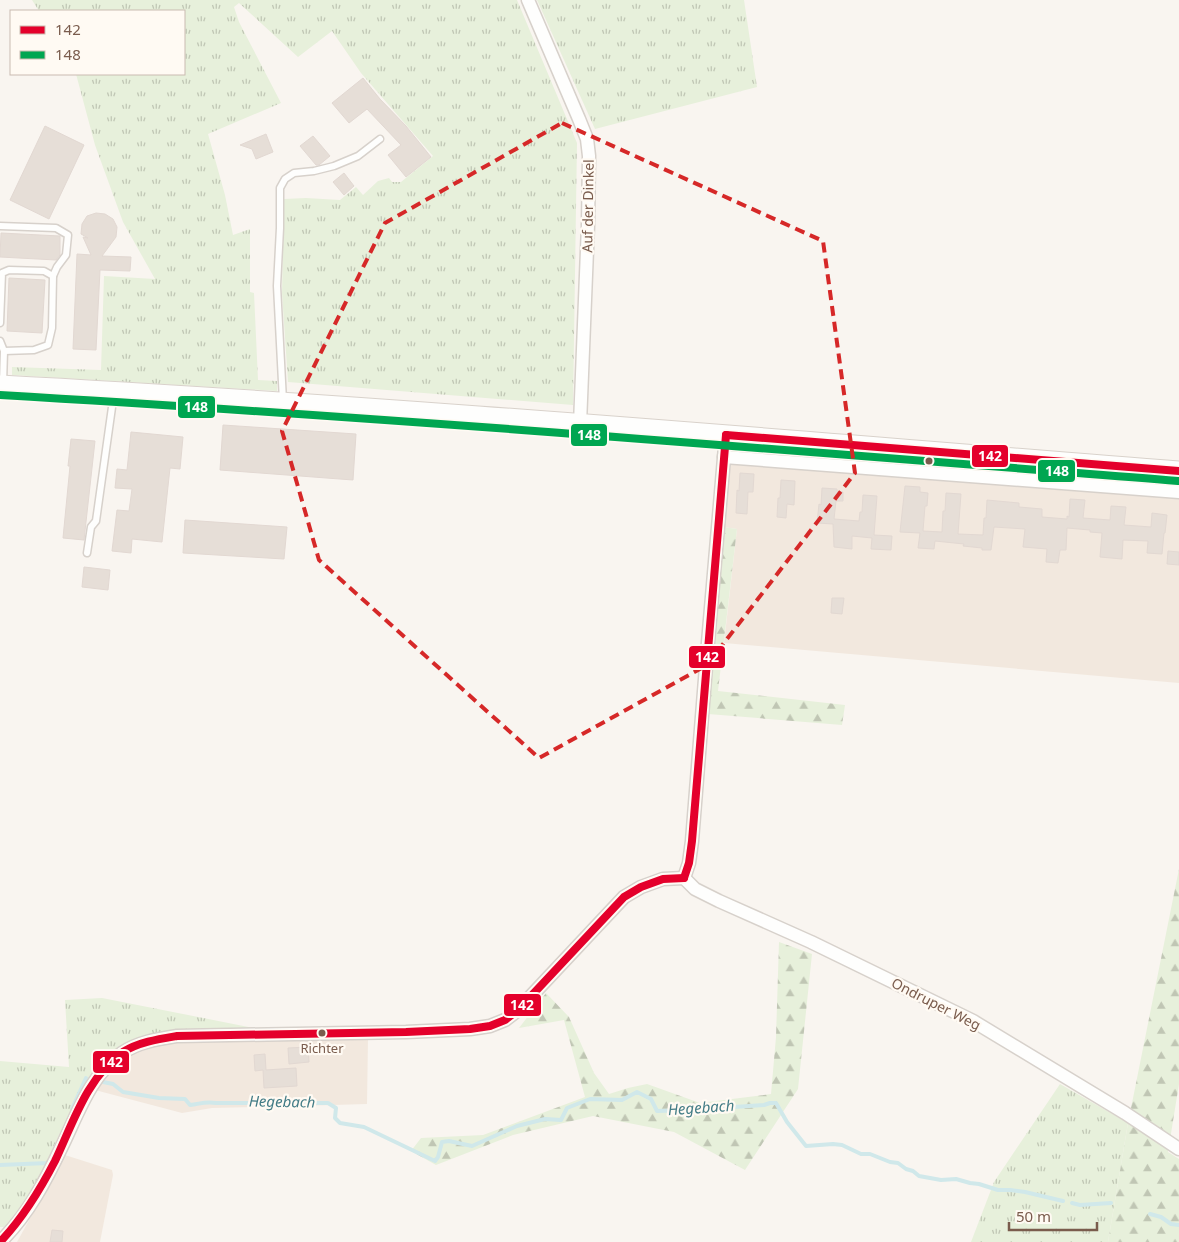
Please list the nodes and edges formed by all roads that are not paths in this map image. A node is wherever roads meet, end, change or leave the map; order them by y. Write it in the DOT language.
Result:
graph roads {
  1 [pos="528,0"];
  2 [pos="380,139"];
  3 [pos="0,226"];
  4 [pos="53,276"];
  5 [pos="0,323"];
  6 [pos="0,341"];
  7 [pos="4,351"];
  8 [pos="1,385"];
  9 [pos="114,392"];
  10 [pos="283,402"];
  11 [pos="580,424"];
  12 [pos="726,435"];
  13 [pos="724,457"];
  14 [pos="1179,471"];
  15 [pos="1179,492"];
  16 [pos="87,553"];
  17 [pos="684,878"];
  18 [pos="1179,1149"];
  19 [pos="0,1242"];
  1 -- 11 [label="street, Auf der Dinkel"];
  2 -- 10 [label="lane"];
  3 -- 4 [label="lane"];
  4 -- 5 [label="lane"];
  4 -- 7 [label="lane"];
  6 -- 7 [label="lane"];
  7 -- 8 [label="lane"];
  8 -- 9 [label="main road"];
  9 -- 10 [label="main road"];
  9 -- 16 [label="lane"];
  10 -- 11 [label="main road"];
  11 -- 12 [label="main road"];
  12 -- 13 [label="street"];
  12 -- 14 [label="main road"];
  13 -- 15 [label="street"];
  13 -- 17 [label="street"];
  17 -- 18 [label="street, Ondruper Weg"];
  17 -- 19 [label="street"];
}
